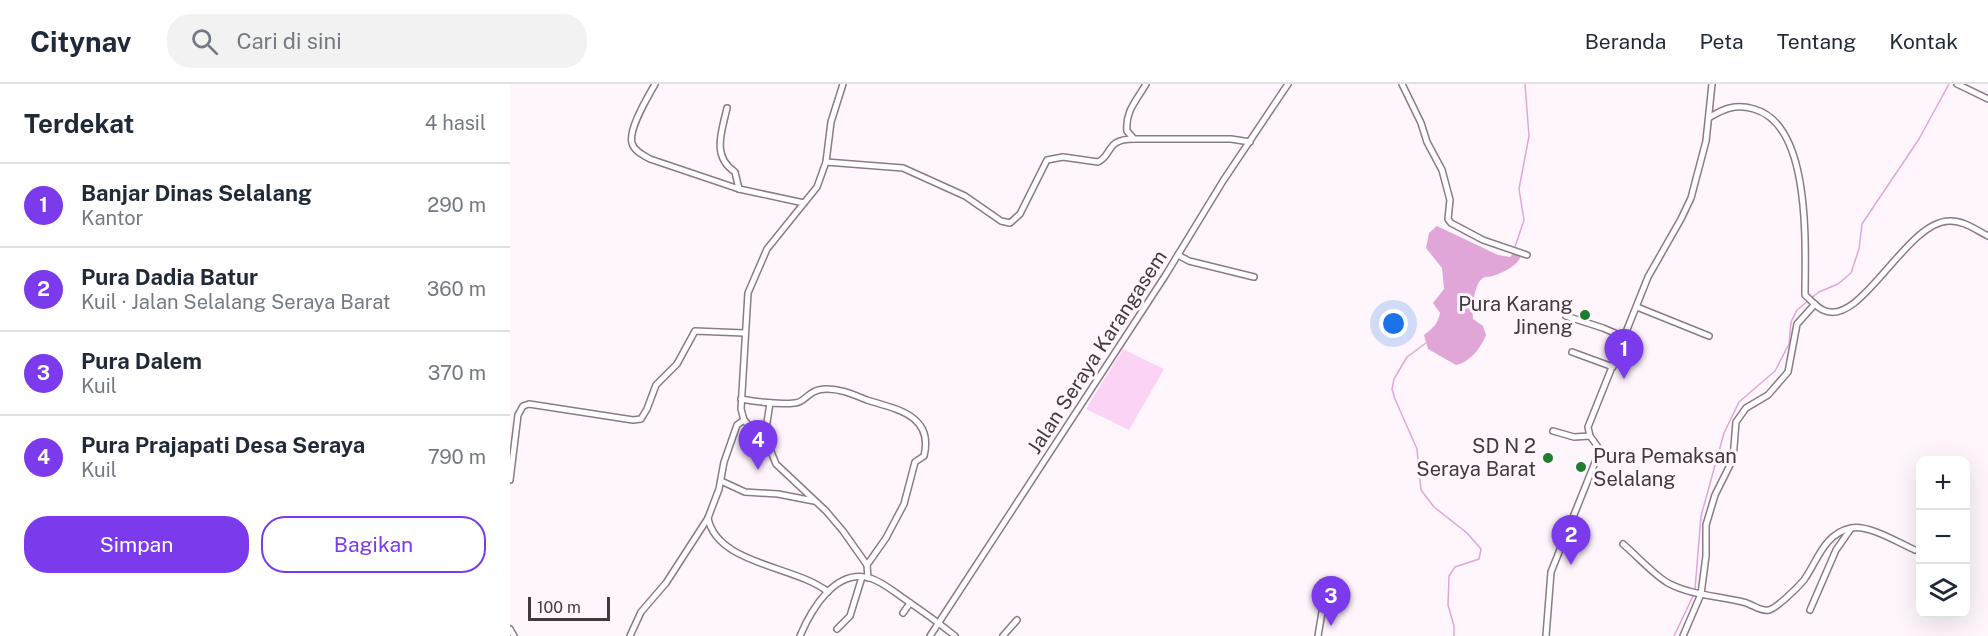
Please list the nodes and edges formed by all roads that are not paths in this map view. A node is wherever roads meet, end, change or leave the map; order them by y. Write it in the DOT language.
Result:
graph roads {
  1 [pos="654,84"];
  2 [pos="843,84"];
  3 [pos="1146,84"];
  4 [pos="1288,84"];
  5 [pos="1402,84"];
  6 [pos="1712,84"];
  7 [pos="1958,85"];
  8 [pos="1712,96"];
  9 [pos="1988,99"];
  10 [pos="727,108"];
  11 [pos="1724,109"];
  12 [pos="1710,117"];
  13 [pos="1134,139"];
  14 [pos="1250,142"];
  15 [pos="826,162"];
  16 [pos="739,189"];
  17 [pos="804,203"];
  18 [pos="1988,236"];
  19 [pos="1178,255"];
  20 [pos="1527,255"];
  21 [pos="1254,277"];
  22 [pos="1814,304"];
  23 [pos="1637,307"];
  24 [pos="1566,316"];
  25 [pos="744,333"];
  26 [pos="1709,336"];
  27 [pos="1624,337"];
  28 [pos="1572,352"];
  29 [pos="1613,367"];
  30 [pos="741,399"];
  31 [pos="770,403"];
  32 [pos="511,415"];
  33 [pos="518,420"];
  34 [pos="744,420"];
  35 [pos="1552,430"];
  36 [pos="1590,436"];
  37 [pos="764,442"];
  38 [pos="510,480"];
  39 [pos="721,481"];
  40 [pos="816,502"];
  41 [pos="708,518"];
  42 [pos="1854,527"];
  43 [pos="1623,544"];
  44 [pos="1915,550"];
  45 [pos="867,565"];
  46 [pos="865,578"];
  47 [pos="828,592"];
  48 [pos="1701,594"];
  49 [pos="910,603"];
  50 [pos="1333,603"];
  51 [pos="1810,610"];
  52 [pos="903,613"];
  53 [pos="1017,620"];
  54 [pos="939,623"];
  55 [pos="510,629"];
  56 [pos="837,629"];
  57 [pos="514,636"];
  58 [pos="630,636"];
  59 [pos="800,636"];
  60 [pos="930,636"];
  61 [pos="955,636"];
  62 [pos="1003,636"];
  63 [pos="1318,636"];
  64 [pos="1546,636"];
  65 [pos="1683,636"];
  1 -- 16 [label="street"];
  2 -- 15 [label="street"];
  3 -- 13 [label="street"];
  4 -- 14 [label="street, Jalan Seraya Karangasem"];
  5 -- 20 [label="street"];
  6 -- 8 [label="street"];
  7 -- 9 [label="street"];
  8 -- 11 [label="street"];
  8 -- 12 [label="street"];
  10 -- 16 [label="street"];
  11 -- 12 [label="street"];
  11 -- 22 [label="street"];
  12 -- 23 [label="street"];
  13 -- 14 [label="street"];
  13 -- 15 [label="street"];
  14 -- 19 [label="street, Jalan Seraya Karangasem"];
  15 -- 17 [label="street"];
  16 -- 17 [label="street"];
  17 -- 25 [label="street"];
  18 -- 22 [label="street"];
  19 -- 21 [label="street"];
  19 -- 54 [label="street, Jalan Seraya Karangasem"];
  22 -- 48 [label="street"];
  23 -- 26 [label="street"];
  23 -- 27 [label="street"];
  24 -- 27 [label="street"];
  25 -- 30 [label="street"];
  25 -- 33 [label="street"];
  27 -- 29 [label="street"];
  28 -- 29 [label="street"];
  29 -- 36 [label="street"];
  30 -- 31 [label="street"];
  30 -- 34 [label="street"];
  31 -- 37 [label="street"];
  31 -- 45 [label="street"];
  32 -- 33 [label="street"];
  33 -- 38 [label="street"];
  34 -- 37 [label="street"];
  34 -- 39 [label="street"];
  35 -- 36 [label="street"];
  36 -- 64 [label="street"];
  37 -- 40 [label="street"];
  39 -- 40 [label="street"];
  39 -- 41 [label="street"];
  40 -- 45 [label="street"];
  41 -- 47 [label="street"];
  41 -- 58 [label="street"];
  42 -- 44 [label="street"];
  42 -- 48 [label="street"];
  42 -- 51 [label="street"];
  43 -- 48 [label="street"];
  45 -- 46 [label="street"];
  46 -- 47 [label="street"];
  46 -- 49 [label="street"];
  46 -- 56 [label="street"];
  47 -- 59 [label="street"];
  48 -- 65 [label="street"];
  49 -- 52 [label="street"];
  49 -- 54 [label="street"];
  50 -- 63 [label="street"];
  53 -- 62 [label="street"];
  54 -- 60 [label="street, Jalan Seraya Karangasem"];
  54 -- 61 [label="street"];
  55 -- 57 [label="street"];
}
